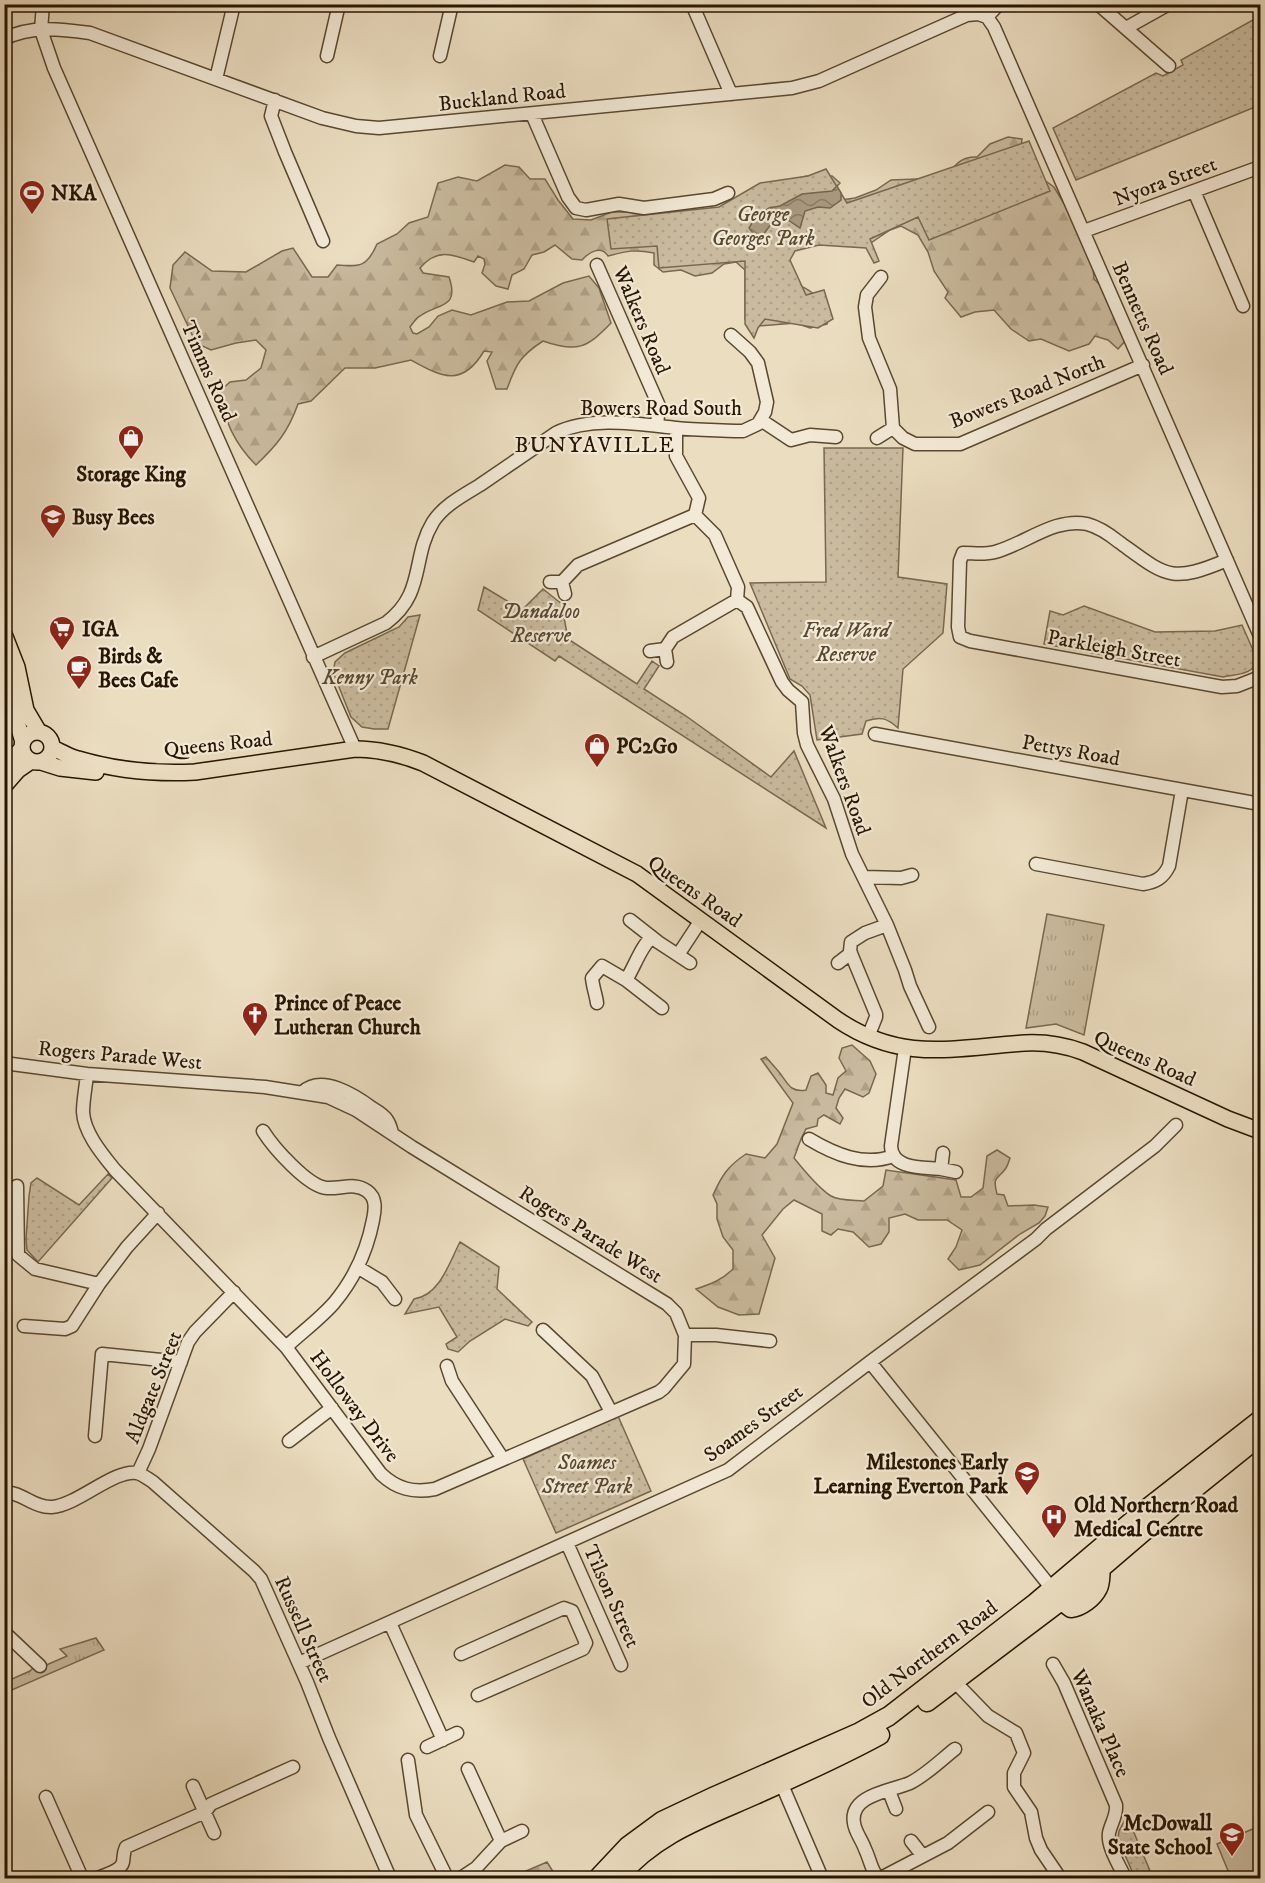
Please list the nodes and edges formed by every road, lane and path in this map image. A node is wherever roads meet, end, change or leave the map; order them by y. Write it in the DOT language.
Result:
graph roads {
  1 [pos="43,4"];
  2 [pos="234,4"];
  3 [pos="339,4"];
  4 [pos="452,4"];
  5 [pos="692,4"];
  6 [pos="999,4"];
  7 [pos="1098,4"];
  8 [pos="1169,4"];
  9 [pos="987,17"];
  10 [pos="1126,28"];
  11 [pos="41,30"];
  12 [pos="4,39"];
  13 [pos="327,56"];
  14 [pos="440,56"];
  15 [pos="1169,66"];
  16 [pos="216,79"];
  17 [pos="732,94"];
  18 [pos="275,100"];
  19 [pos="532,114"];
  20 [pos="1260,167"];
  21 [pos="1194,191"];
  22 [pos="728,193"];
  23 [pos="1084,231"];
  24 [pos="323,241"];
  25 [pos="597,265"];
  26 [pos="881,278"];
  27 [pos="1243,306"];
  28 [pos="731,336"];
  29 [pos="1143,365"];
  30 [pos="761,420"];
  31 [pos="657,425"];
  32 [pos="676,428"];
  33 [pos="893,428"];
  34 [pos="836,437"];
  35 [pos="877,438"];
  36 [pos="695,515"];
  37 [pos="1227,560"];
  38 [pos="559,586"];
  39 [pos="737,600"];
  40 [pos="1257,618"];
  41 [pos="4,634"];
  42 [pos="1260,636"];
  43 [pos="665,649"];
  44 [pos="650,651"];
  45 [pos="313,657"];
  46 [pos="667,662"];
  47 [pos="1260,677"];
  48 [pos="4,679"];
  49 [pos="39,732"];
  50 [pos="875,735"];
  51 [pos="22,745"];
  52 [pos="52,748"];
  53 [pos="354,749"];
  54 [pos="36,762"];
  55 [pos="4,769"];
  56 [pos="120,769"];
  57 [pos="4,786"];
  58 [pos="1182,790"];
  59 [pos="1260,804"];
  60 [pos="1036,864"];
  61 [pos="912,874"];
  62 [pos="864,877"];
  63 [pos="630,920"];
  64 [pos="701,920"];
  65 [pos="887,925"];
  66 [pos="652,937"];
  67 [pos="851,953"];
  68 [pos="678,955"];
  69 [pos="690,963"];
  70 [pos="838,963"];
  71 [pos="626,980"];
  72 [pos="597,1004"];
  73 [pos="662,1008"];
  74 [pos="929,1028"];
  75 [pos="868,1037"];
  76 [pos="905,1048"];
  77 [pos="4,1063"];
  78 [pos="87,1074"];
  79 [pos="1228,1119"];
  80 [pos="1176,1125"];
  81 [pos="263,1131"];
  82 [pos="1260,1131"];
  83 [pos="809,1139"];
  84 [pos="1260,1144"];
  85 [pos="943,1153"];
  86 [pos="893,1156"];
  87 [pos="941,1169"];
  88 [pos="956,1172"];
  89 [pos="17,1186"];
  90 [pos="158,1214"];
  91 [pos="359,1268"];
  92 [pos="99,1284"];
  93 [pos="234,1292"];
  94 [pos="395,1299"];
  95 [pos="24,1326"];
  96 [pos="543,1330"];
  97 [pos="686,1335"];
  98 [pos="770,1341"];
  99 [pos="286,1347"];
  100 [pos="181,1362"];
  101 [pos="870,1362"];
  102 [pos="447,1366"];
  103 [pos="1260,1407"];
  104 [pos="332,1408"];
  105 [pos="611,1412"];
  106 [pos="1260,1420"];
  107 [pos="95,1436"];
  108 [pos="1260,1436"];
  109 [pos="288,1442"];
  110 [pos="1260,1451"];
  111 [pos="503,1459"];
  112 [pos="138,1473"];
  113 [pos="4,1492"];
  114 [pos="1114,1536"];
  115 [pos="1134,1540"];
  116 [pos="567,1543"];
  117 [pos="1057,1595"];
  118 [pos="390,1623"];
  119 [pos="4,1632"];
  120 [pos="461,1654"];
  121 [pos="299,1663"];
  122 [pos="1053,1664"];
  123 [pos="621,1665"];
  124 [pos="40,1666"];
  125 [pos="954,1681"];
  126 [pos="478,1695"];
  127 [pos="457,1733"];
  128 [pos="443,1740"];
  129 [pos="427,1747"];
  130 [pos="955,1749"];
  131 [pos="408,1760"];
  132 [pos="293,1767"];
  133 [pos="468,1769"];
  134 [pos="778,1776"];
  135 [pos="193,1786"];
  136 [pos="889,1791"];
  137 [pos="46,1797"];
  138 [pos="896,1809"];
  139 [pos="205,1812"];
  140 [pos="988,1812"];
  141 [pos="522,1831"];
  142 [pos="214,1833"];
  143 [pos="501,1841"];
  144 [pos="911,1841"];
  145 [pos="922,1855"];
  146 [pos="82,1878"];
  147 [pos="97,1878"];
  148 [pos="390,1878"];
  149 [pos="447,1878"];
  150 [pos="461,1878"];
  151 [pos="598,1878"];
  152 [pos="618,1878"];
  153 [pos="822,1878"];
  154 [pos="879,1878"];
  155 [pos="1060,1878"];
  156 [pos="1125,1878"];
  1 -- 11 [label="street, Timms Road"];
  2 -- 16 [label="street"];
  3 -- 13 [label="street"];
  4 -- 14 [label="street"];
  5 -- 17 [label="street"];
  6 -- 9 [label="street"];
  7 -- 10 [label="street"];
  8 -- 10 [label="street"];
  9 -- 17 [label="street, Buckland Road"];
  9 -- 23 [label="street, Bennetts Road"];
  10 -- 15 [label="street"];
  11 -- 12 [label="street, Buckland Road"];
  11 -- 16 [label="street, Buckland Road"];
  11 -- 45 [label="street, Timms Road"];
  16 -- 18 [label="street, Buckland Road"];
  17 -- 19 [label="street, Buckland Road"];
  18 -- 19 [label="street, Buckland Road"];
  18 -- 24 [label="street"];
  19 -- 22 [label="street"];
  20 -- 21 [label="street, Nyora Street"];
  21 -- 23 [label="street, Nyora Street"];
  21 -- 27 [label="street"];
  23 -- 29 [label="street, Bennetts Road"];
  25 -- 31 [label="street, Walkers Road"];
  26 -- 33 [label="street"];
  28 -- 30 [label="street, Bowers Road South"];
  29 -- 33 [label="street, Bowers Road North"];
  29 -- 37 [label="street, Bennetts Road"];
  30 -- 32 [label="street, Bowers Road South"];
  30 -- 34 [label="street"];
  31 -- 32 [label="street, Bowers Road South"];
  31 -- 45 [label="street, Bowers Road South"];
  32 -- 36 [label="street"];
  33 -- 35 [label="street"];
  36 -- 38 [label="street"];
  36 -- 39 [label="street, Walkers Road"];
  37 -- 40 [label="street, Bennetts Road"];
  37 -- 47 [label="street, Parkleigh Street"];
  39 -- 43 [label="street"];
  39 -- 62 [label="street, Walkers Road"];
  40 -- 42 [label="street, Bennetts Road"];
  41 -- 49 [label="main road"];
  43 -- 44 [label="street"];
  43 -- 46 [label="street"];
  45 -- 53 [label="street, Timms Road"];
  48 -- 51 [label="main road"];
  49 -- 51 [label="main road"];
  49 -- 52 [label="main road"];
  50 -- 58 [label="street, Pettys Road"];
  51 -- 54 [label="main road"];
  51 -- 55 [label="main road"];
  52 -- 54 [label="main road"];
  52 -- 56 [label="main road, Queens Road"];
  53 -- 56 [label="main road, Queens Road"];
  53 -- 64 [label="main road, Queens Road"];
  54 -- 56 [label="main road, Queens Road"];
  54 -- 57 [label="main road"];
  58 -- 59 [label="street, Pettys Road"];
  58 -- 60 [label="street"];
  61 -- 62 [label="street"];
  62 -- 65 [label="street, Walkers Road"];
  63 -- 66 [label="street"];
  64 -- 68 [label="street"];
  64 -- 75 [label="main road, Queens Road"];
  65 -- 67 [label="street"];
  65 -- 74 [label="street, Walkers Road"];
  66 -- 68 [label="street"];
  66 -- 71 [label="street"];
  67 -- 70 [label="street"];
  67 -- 75 [label="street"];
  68 -- 69 [label="street"];
  71 -- 72 [label="street"];
  71 -- 73 [label="street"];
  75 -- 76 [label="main road, Queens Road"];
  76 -- 79 [label="main road, Queens Road"];
  76 -- 86 [label="street"];
  77 -- 78 [label="street, Rogers Parade West"];
  78 -- 90 [label="street, Holloway Drive"];
  78 -- 97 [label="street, Rogers Parade West"];
  79 -- 82 [label="main road, Queens Road"];
  79 -- 84 [label="main road, Queens Road"];
  80 -- 101 [label="street, Soames Street"];
  81 -- 91 [label="street"];
  83 -- 86 [label="street"];
  85 -- 87 [label="street"];
  86 -- 87 [label="street"];
  87 -- 88 [label="street"];
  89 -- 92 [label="street"];
  90 -- 92 [label="street"];
  90 -- 93 [label="street, Holloway Drive"];
  91 -- 94 [label="street"];
  91 -- 99 [label="street"];
  92 -- 95 [label="street"];
  93 -- 99 [label="street, Holloway Drive"];
  93 -- 100 [label="street, Aldgate Street"];
  96 -- 105 [label="street"];
  97 -- 98 [label="street"];
  97 -- 105 [label="street, Holloway Drive"];
  99 -- 104 [label="street, Holloway Drive"];
  100 -- 107 [label="street"];
  100 -- 112 [label="street, Aldgate Street"];
  101 -- 116 [label="street, Soames Street"];
  101 -- 117 [label="street"];
  102 -- 111 [label="street"];
  103 -- 114 [label="highway"];
  104 -- 109 [label="street"];
  104 -- 111 [label="street, Holloway Drive"];
  105 -- 111 [label="street, Holloway Drive"];
  106 -- 114 [label="highway, Old Northern Road"];
  108 -- 115 [label="highway, Old Northern Road"];
  110 -- 115 [label="highway"];
  112 -- 113 [label="street"];
  112 -- 121 [label="street, Russell Street"];
  114 -- 117 [label="highway, Old Northern Road"];
  115 -- 117 [label="highway, Old Northern Road"];
  116 -- 118 [label="street, Soames Street"];
  116 -- 123 [label="street, Tilson Street"];
  117 -- 125 [label="highway, Old Northern Road"];
  117 -- 134 [label="highway, Old Northern Road"];
  118 -- 121 [label="street, Soames Street"];
  118 -- 128 [label="street"];
  119 -- 124 [label="street"];
  120 -- 126 [label="street"];
  121 -- 148 [label="street, Russell Street"];
  122 -- 156 [label="street, Wanaka Place"];
  125 -- 134 [label="highway, Old Northern Road"];
  125 -- 155 [label="street"];
  127 -- 128 [label="street"];
  128 -- 129 [label="street"];
  130 -- 136 [label="street"];
  131 -- 149 [label="street"];
  132 -- 139 [label="street"];
  133 -- 143 [label="street"];
  134 -- 151 [label="highway, Old Northern Road"];
  134 -- 152 [label="highway, Old Northern Road"];
  134 -- 153 [label="street"];
  135 -- 139 [label="street"];
  136 -- 138 [label="street"];
  136 -- 154 [label="street"];
  137 -- 146 [label="street"];
  139 -- 142 [label="street"];
  139 -- 147 [label="street"];
  140 -- 145 [label="street"];
  141 -- 143 [label="street"];
  143 -- 150 [label="street"];
  144 -- 145 [label="street"];
  145 -- 154 [label="street"];
}
